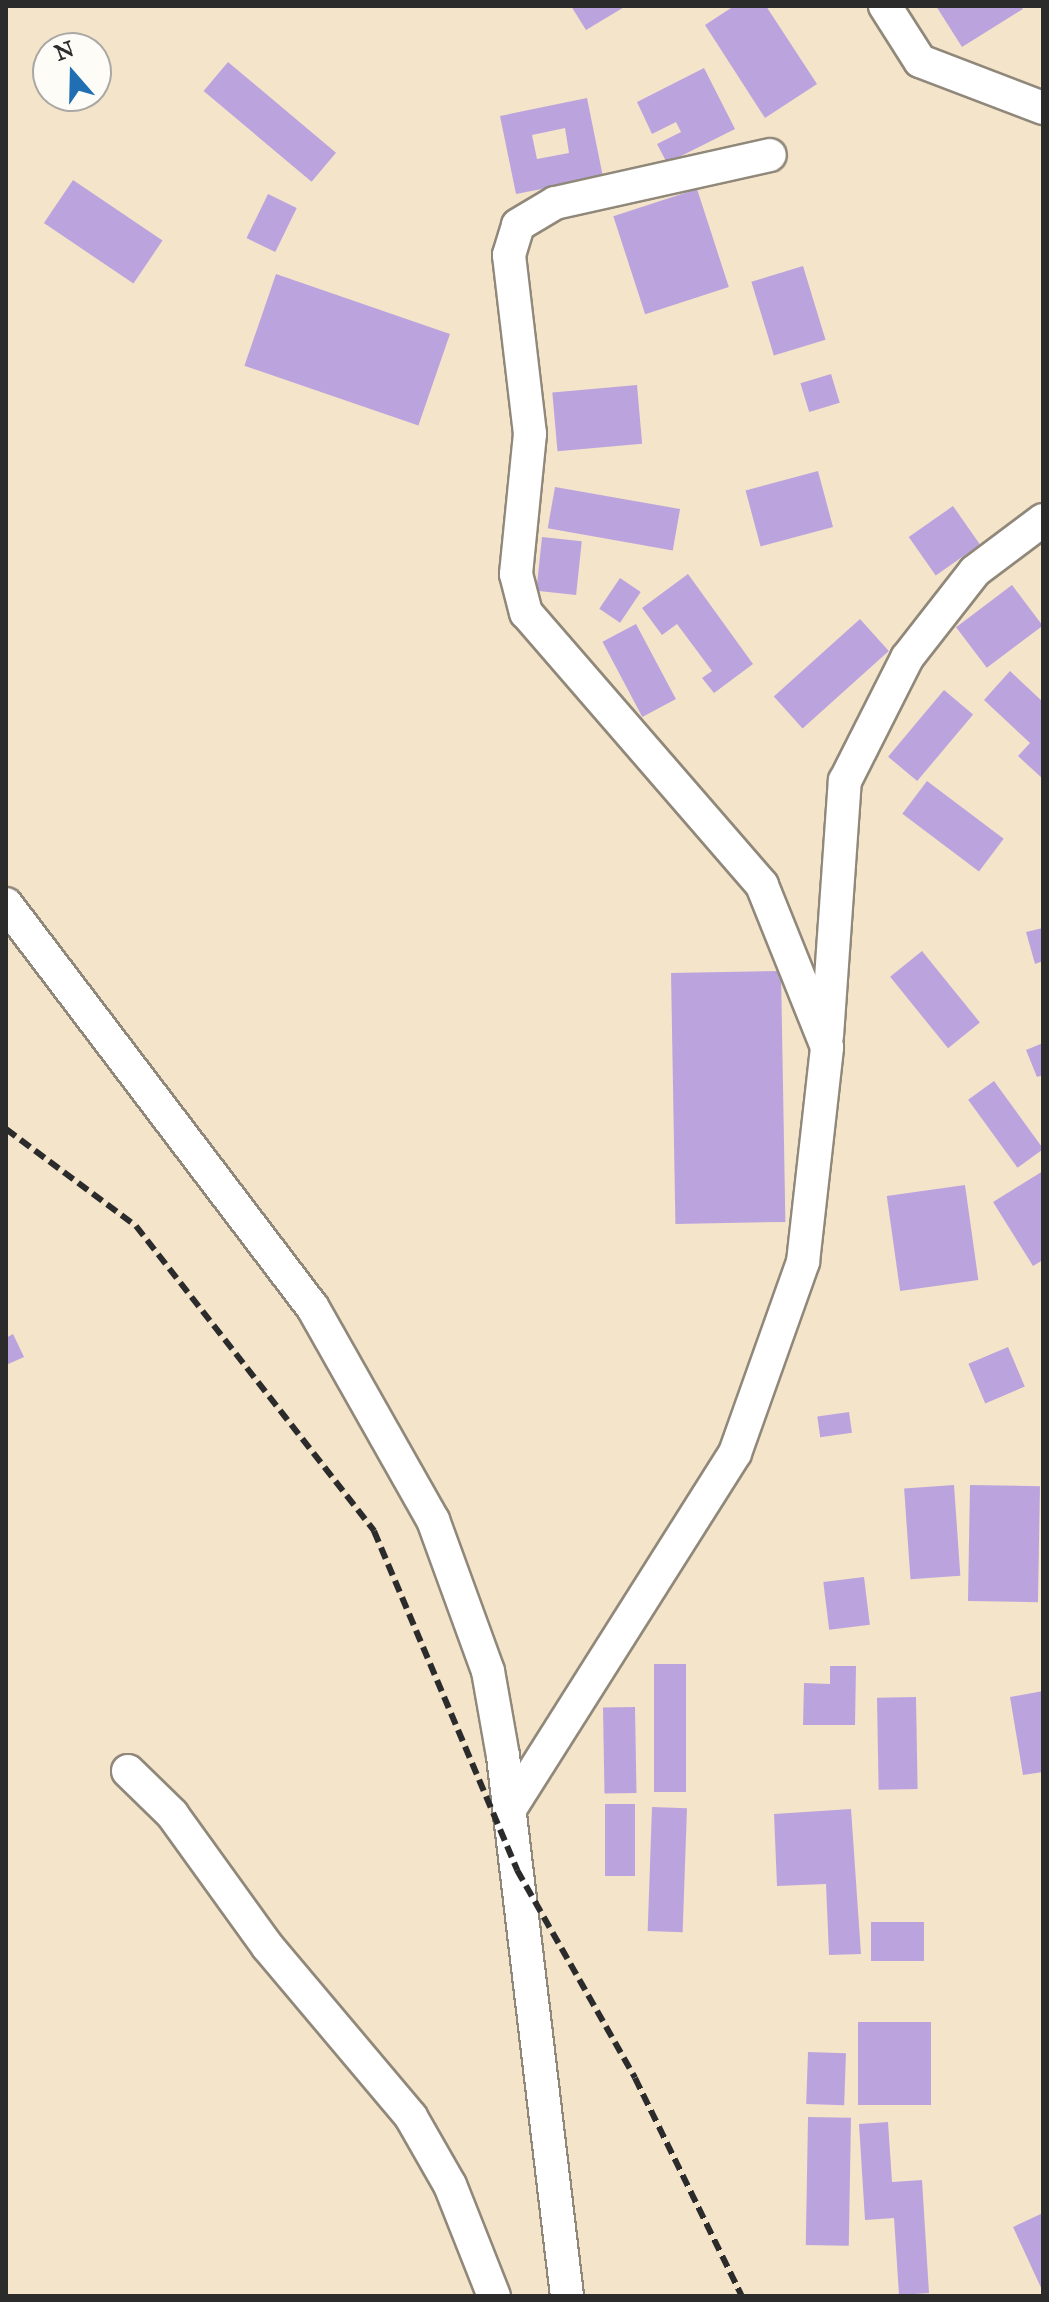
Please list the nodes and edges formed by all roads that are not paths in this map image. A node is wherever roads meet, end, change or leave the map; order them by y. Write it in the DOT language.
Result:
graph roads {
  1 [pos="885,6"];
  2 [pos="1043,108"];
  3 [pos="770,155"];
  4 [pos="1043,520"];
  5 [pos="6,904"];
  6 [pos="827,1047"];
  7 [pos="128,1771"];
  8 [pos="510,1809"];
  9 [pos="494,2296"];
  10 [pos="567,2296"];
  1 -- 2 [label="street"];
  3 -- 6 [label="street"];
  4 -- 6 [label="street"];
  5 -- 8 [label="street"];
  6 -- 8 [label="street"];
  7 -- 9 [label="street"];
  8 -- 10 [label="street"];
}
